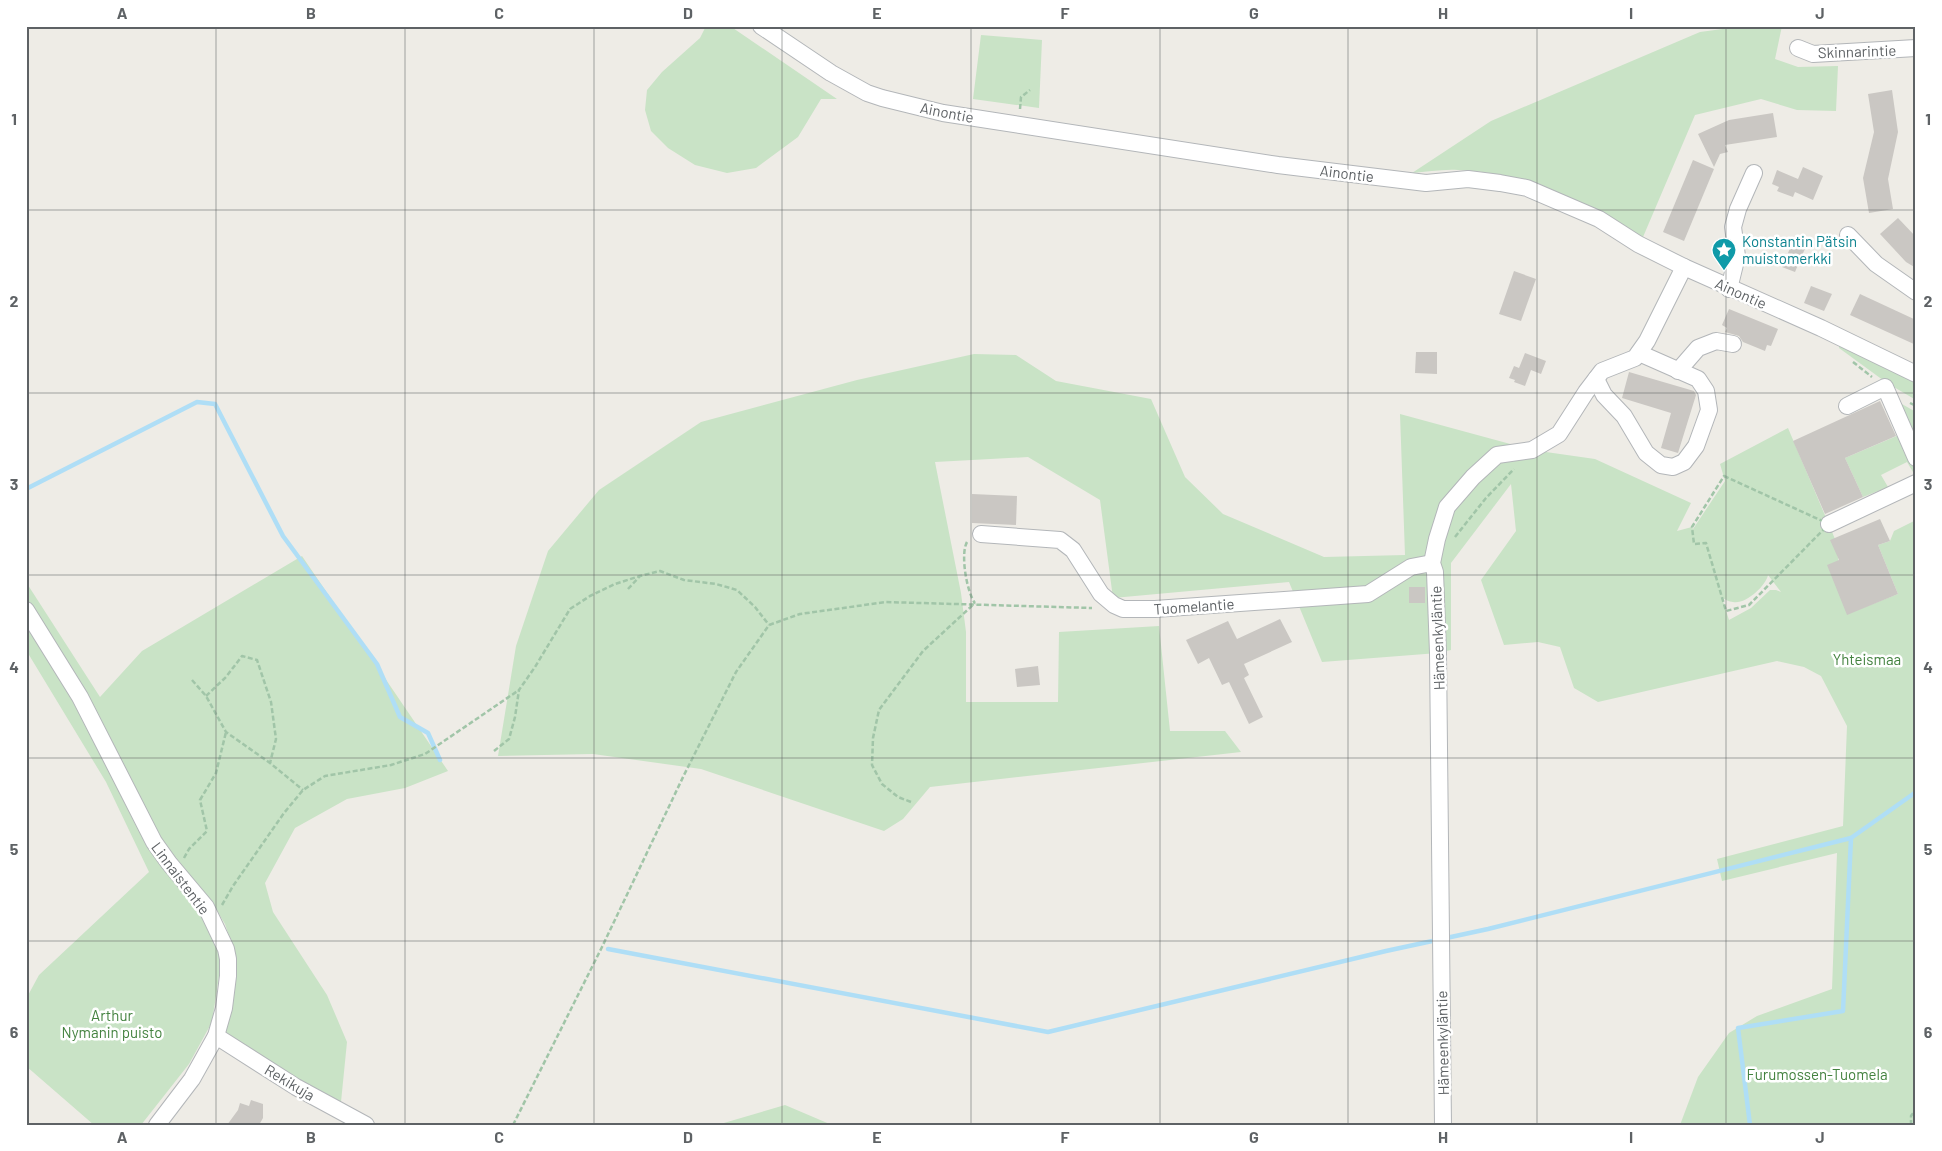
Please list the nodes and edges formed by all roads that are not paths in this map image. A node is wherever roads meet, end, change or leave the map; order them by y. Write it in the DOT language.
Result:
graph roads {
  1 [pos="761,26"];
  2 [pos="1798,48"];
  3 [pos="1916,48"];
  4 [pos="1754,173"];
  5 [pos="1848,235"];
  6 [pos="1684,268"];
  7 [pos="1729,289"];
  8 [pos="1916,292"];
  9 [pos="1733,344"];
  10 [pos="1638,353"];
  11 [pos="1678,370"];
  12 [pos="1916,374"];
  13 [pos="1596,379"];
  14 [pos="1847,406"];
  15 [pos="1916,458"];
  16 [pos="1916,483"];
  17 [pos="1829,524"];
  18 [pos="981,534"];
  19 [pos="1432,562"];
  20 [pos="26,610"];
  21 [pos="216,1036"];
  22 [pos="157,1125"];
  23 [pos="366,1125"];
  24 [pos="1443,1125"];
  1 -- 6 [label="street, Ainontie"];
  2 -- 3 [label="street, Skinnarintie"];
  4 -- 7 [label="street"];
  5 -- 8 [label="street"];
  6 -- 7 [label="street, Ainontie"];
  6 -- 10 [label="street, Hämeenkyläntie"];
  7 -- 12 [label="street, Ainontie"];
  9 -- 11 [label="street"];
  10 -- 11 [label="street"];
  10 -- 13 [label="street, Hämeenkyläntie"];
  11 -- 13 [label="street"];
  13 -- 19 [label="street, Hämeenkyläntie"];
  14 -- 15 [label="street"];
  16 -- 17 [label="street"];
  18 -- 19 [label="street, Tuomelantie"];
  19 -- 24 [label="street, Hämeenkyläntie"];
  20 -- 21 [label="street, Linnaistentie"];
  21 -- 22 [label="street, Linnaistentie"];
  21 -- 23 [label="street, Rekikuja"];
}
